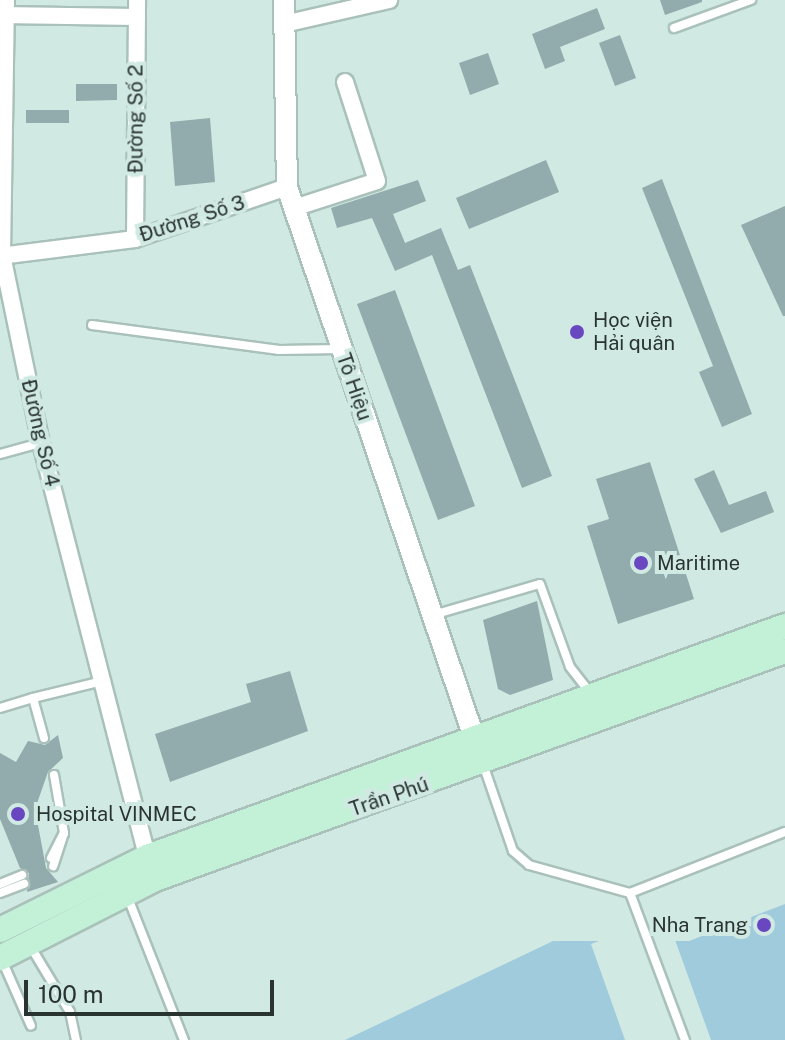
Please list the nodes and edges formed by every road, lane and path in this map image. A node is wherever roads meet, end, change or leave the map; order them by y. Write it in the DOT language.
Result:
graph roads {
  1 [pos="284,0"];
  2 [pos="389,0"];
  3 [pos="751,0"];
  4 [pos="137,8"];
  5 [pos="4,10"];
  6 [pos="284,24"];
  7 [pos="674,28"];
  8 [pos="345,82"];
  9 [pos="287,187"];
  10 [pos="294,208"];
  11 [pos="135,239"];
  12 [pos="1,255"];
  13 [pos="92,325"];
  14 [pos="341,349"];
  15 [pos="41,443"];
  16 [pos="0,454"];
  17 [pos="433,615"];
  18 [pos="785,626"];
  19 [pos="785,651"];
  20 [pos="102,681"];
  21 [pos="593,696"];
  22 [pos="33,698"];
  23 [pos="0,708"];
  24 [pos="44,738"];
  25 [pos="475,740"];
  26 [pos="483,764"];
  27 [pos="54,775"];
  28 [pos="785,832"];
  29 [pos="52,862"];
  30 [pos="151,868"];
  31 [pos="0,884"];
  32 [pos="0,893"];
  33 [pos="630,893"];
  34 [pos="126,894"];
  35 [pos="0,930"];
  36 [pos="29,944"];
  37 [pos="1,958"];
  38 [pos="31,1026"];
  39 [pos="182,1039"];
  40 [pos="76,1040"];
  41 [pos="685,1040"];
  1 -- 6 [label="street, Tô Hiệu"];
  2 -- 6 [label="street"];
  3 -- 7 [label="lane"];
  4 -- 5 [label="street"];
  4 -- 11 [label="street, Đường Số 2"];
  5 -- 12 [label="street, Đường Số 4"];
  6 -- 9 [label="street, Tô Hiệu"];
  8 -- 10 [label="street"];
  9 -- 10 [label="street, Tô Hiệu"];
  9 -- 11 [label="street, Đường Số 3"];
  10 -- 14 [label="street, Tô Hiệu"];
  11 -- 12 [label="street, Đường Số 3"];
  12 -- 15 [label="street, Đường Số 4"];
  13 -- 14 [label="lane"];
  14 -- 17 [label="street, Tô Hiệu"];
  15 -- 16 [label="lane"];
  15 -- 20 [label="street, Đường Số 4"];
  17 -- 21 [label="lane"];
  17 -- 25 [label="street, Tô Hiệu"];
  18 -- 21 [label="main road, Trần Phú"];
  19 -- 26 [label="main road, Trần Phú"];
  20 -- 22 [label="lane"];
  20 -- 30 [label="street, Đường Số 4"];
  21 -- 25 [label="main road, Trần Phú"];
  22 -- 23 [label="lane"];
  22 -- 24 [label="lane"];
  25 -- 26 [label="street, Tô Hiệu"];
  25 -- 30 [label="main road, Trần Phú"];
  26 -- 30 [label="main road, Trần Phú"];
  26 -- 33 [label="lane"];
  27 -- 29 [label="lane"];
  28 -- 33 [label="lane"];
  30 -- 34 [label="main road, Trần Phú"];
  30 -- 35 [label="main road, Trần Phú"];
  31 -- 32 [label="lane"];
  33 -- 41 [label="lane"];
  34 -- 36 [label="main road, Trần Phú"];
  34 -- 39 [label="lane"];
  36 -- 37 [label="main road, Trần Phú"];
  36 -- 40 [label="lane"];
  37 -- 38 [label="lane"];
}
